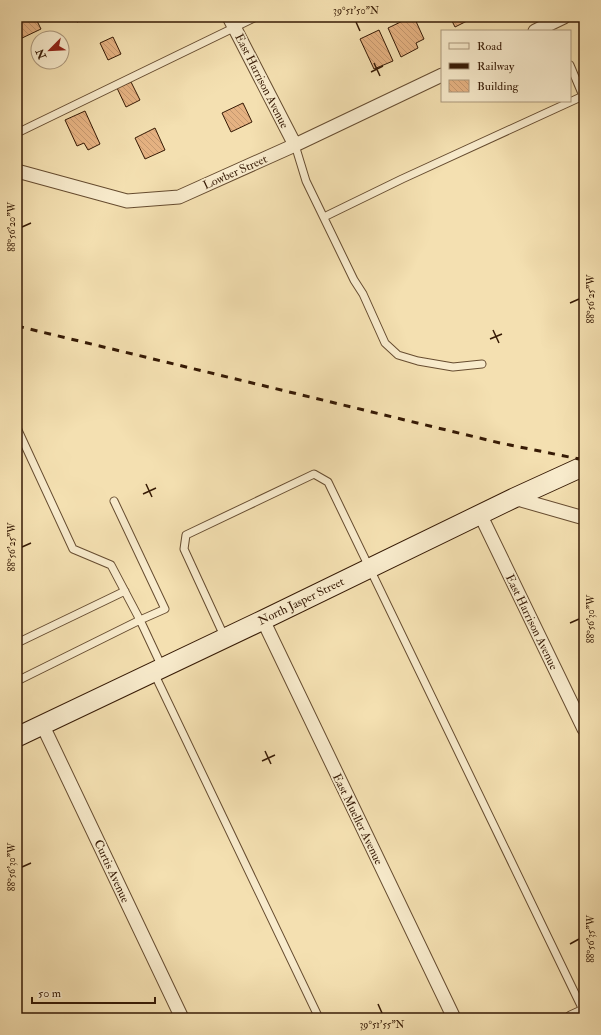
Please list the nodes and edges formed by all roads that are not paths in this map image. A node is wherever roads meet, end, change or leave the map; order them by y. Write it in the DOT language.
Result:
graph roads {
  1 [pos="256,17"];
  2 [pos="564,17"];
  3 [pos="232,22"];
  4 [pos="553,27"];
  5 [pos="540,30"];
  6 [pos="571,67"];
  7 [pos="441,75"];
  8 [pos="570,102"];
  9 [pos="571,102"];
  10 [pos="17,133"];
  11 [pos="295,145"];
  12 [pos="17,171"];
  13 [pos="324,217"];
  14 [pos="482,364"];
  15 [pos="17,428"];
  16 [pos="584,466"];
  17 [pos="514,498"];
  18 [pos="114,501"];
  19 [pos="480,514"];
  20 [pos="584,518"];
  21 [pos="369,568"];
  22 [pos="125,591"];
  23 [pos="140,620"];
  24 [pos="263,620"];
  25 [pos="225,638"];
  26 [pos="17,643"];
  27 [pos="158,670"];
  28 [pos="17,681"];
  29 [pos="42,724"];
  30 [pos="584,729"];
  31 [pos="17,736"];
  32 [pos="584,1012"];
  33 [pos="182,1018"];
  34 [pos="319,1018"];
  35 [pos="454,1018"];
  36 [pos="572,1018"];
  1 -- 3 [label="lane"];
  2 -- 4 [label="street"];
  3 -- 10 [label="lane"];
  3 -- 11 [label="street, East Harrison Avenue"];
  4 -- 5 [label="street"];
  6 -- 9 [label="lane"];
  7 -- 11 [label="street, Lowber Street"];
  8 -- 13 [label="lane"];
  11 -- 12 [label="street, Lowber Street"];
  11 -- 13 [label="lane"];
  13 -- 14 [label="lane"];
  15 -- 22 [label="lane"];
  16 -- 17 [label="street, North Jasper Street"];
  17 -- 19 [label="street, North Jasper Street"];
  17 -- 20 [label="street"];
  18 -- 23 [label="lane"];
  19 -- 21 [label="street, North Jasper Street"];
  19 -- 30 [label="street, East Harrison Avenue"];
  21 -- 24 [label="street, North Jasper Street"];
  21 -- 25 [label="lane"];
  21 -- 32 [label="lane"];
  22 -- 23 [label="lane"];
  22 -- 26 [label="lane"];
  23 -- 27 [label="lane"];
  23 -- 28 [label="lane"];
  24 -- 25 [label="street, North Jasper Street"];
  24 -- 35 [label="street, East Mueller Avenue"];
  25 -- 27 [label="street, North Jasper Street"];
  27 -- 29 [label="street, North Jasper Street"];
  27 -- 34 [label="lane"];
  29 -- 31 [label="street, North Jasper Street"];
  29 -- 33 [label="street, Curtis Avenue"];
  32 -- 36 [label="street"];
}
